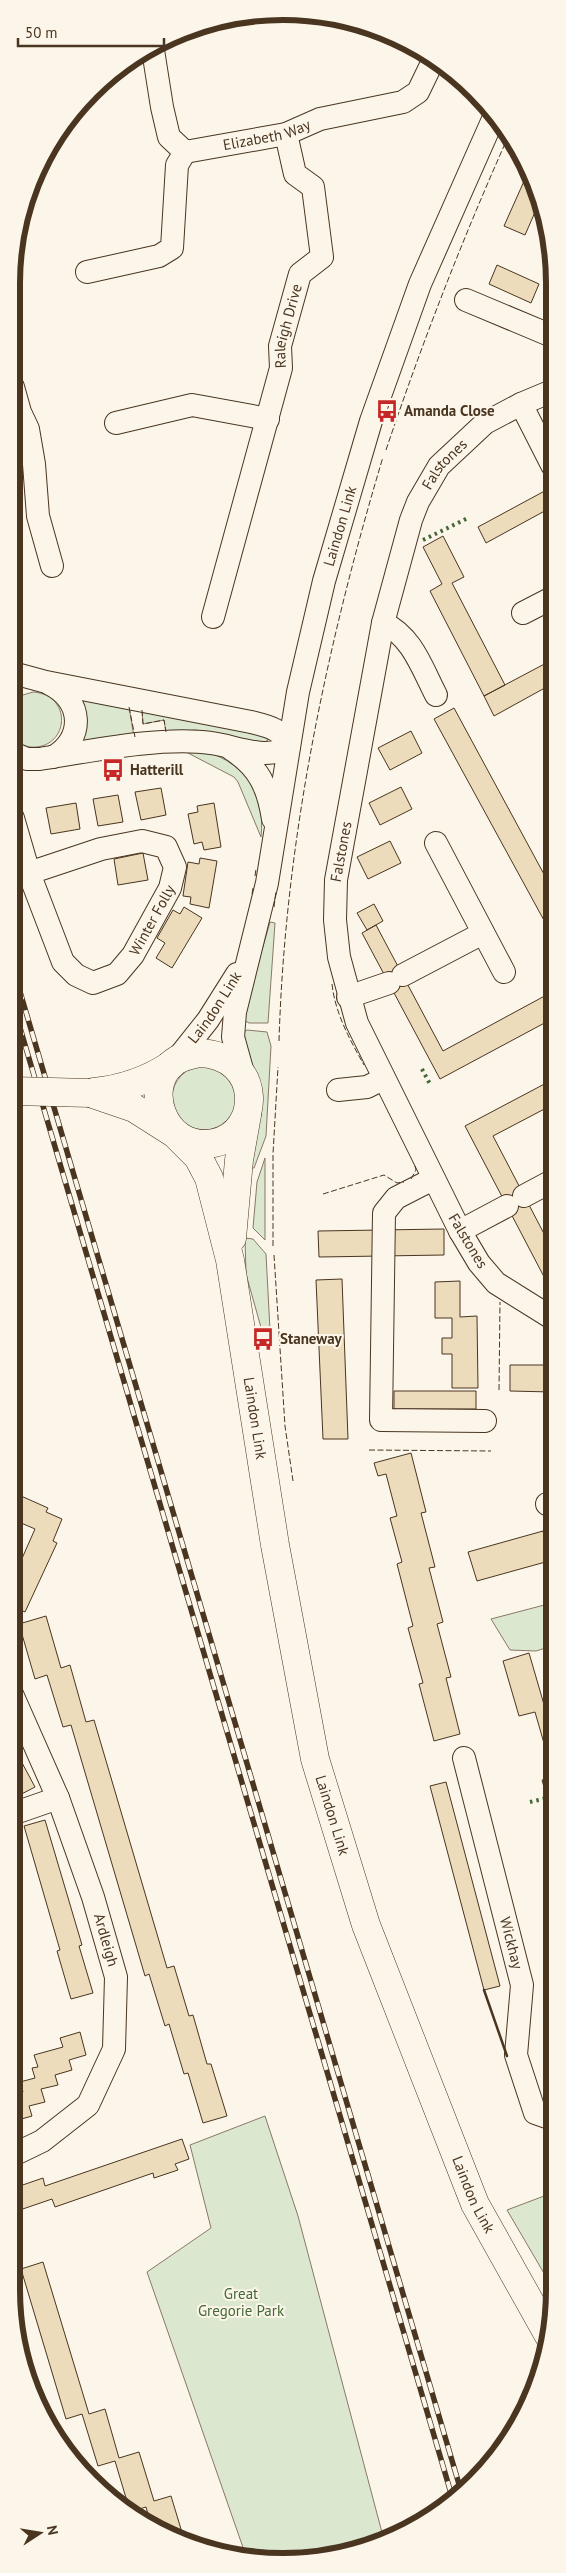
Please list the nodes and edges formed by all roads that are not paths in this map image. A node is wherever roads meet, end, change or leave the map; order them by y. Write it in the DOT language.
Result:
graph roads {
  1 [pos="154,54"];
  2 [pos="432,66"];
  3 [pos="492,122"];
  4 [pos="286,134"];
  5 [pos="185,152"];
  6 [pos="88,272"];
  7 [pos="466,300"];
  8 [pos="546,333"];
  9 [pos="546,394"];
  10 [pos="521,404"];
  11 [pos="20,412"];
  12 [pos="268,419"];
  13 [pos="116,423"];
  14 [pos="546,453"];
  15 [pos="52,566"];
  16 [pos="546,601"];
  17 [pos="522,613"];
  18 [pos="213,617"];
  19 [pos="383,623"];
  20 [pos="20,675"];
  21 [pos="46,682"];
  22 [pos="20,685"];
  23 [pos="298,692"];
  24 [pos="436,695"];
  25 [pos="251,722"];
  26 [pos="214,743"];
  27 [pos="290,746"];
  28 [pos="53,757"];
  29 [pos="20,758"];
  30 [pos="274,840"];
  31 [pos="20,842"];
  32 [pos="436,842"];
  33 [pos="29,874"];
  34 [pos="484,933"];
  35 [pos="249,954"];
  36 [pos="504,972"];
  37 [pos="348,997"];
  38 [pos="174,1062"];
  39 [pos="242,1072"];
  40 [pos="383,1080"];
  41 [pos="338,1090"];
  42 [pos="20,1091"];
  43 [pos="90,1093"];
  44 [pos="249,1106"];
  45 [pos="175,1134"];
  46 [pos="434,1179"];
  47 [pos="546,1184"];
  48 [pos="460,1231"];
  49 [pos="230,1260"];
  50 [pos="546,1314"];
  51 [pos="485,1421"];
  52 [pos="20,1712"];
  53 [pos="464,1758"];
  54 [pos="58,1798"];
  55 [pos="20,1811"];
  56 [pos="546,2117"];
  57 [pos="20,2152"];
  58 [pos="544,2326"];
  1 -- 5 [label="street"];
  2 -- 4 [label="street, Elizabeth Way"];
  3 -- 23 [label="street, Laindon Link"];
  4 -- 5 [label="street, Elizabeth Way"];
  4 -- 12 [label="street, Raleigh Drive"];
  5 -- 6 [label="street"];
  7 -- 8 [label="street"];
  9 -- 10 [label="street, Falstones"];
  10 -- 14 [label="street"];
  10 -- 19 [label="street, Falstones"];
  11 -- 15 [label="street"];
  12 -- 13 [label="street"];
  12 -- 18 [label="street, Raleigh Drive"];
  16 -- 17 [label="street"];
  19 -- 24 [label="street"];
  19 -- 37 [label="street, Falstones"];
  20 -- 21 [label="street"];
  21 -- 22 [label="street"];
  21 -- 25 [label="street"];
  21 -- 28 [label="street"];
  23 -- 25 [label="street"];
  23 -- 27 [label="street, Laindon Link"];
  25 -- 27 [label="street"];
  26 -- 27 [label="street"];
  26 -- 28 [label="street"];
  26 -- 30 [label="street"];
  27 -- 30 [label="street, Laindon Link"];
  28 -- 29 [label="street"];
  30 -- 35 [label="street, Laindon Link"];
  31 -- 33 [label="street, Winter Folly"];
  32 -- 34 [label="street"];
  33 -- 33 [label="street, Winter Folly"];
  34 -- 36 [label="street"];
  34 -- 37 [label="street"];
  35 -- 38 [label="street, Laindon Link"];
  35 -- 39 [label="street, Laindon Link"];
  37 -- 40 [label="street, Falstones"];
  38 -- 39 [label="main road"];
  38 -- 43 [label="main road"];
  38 -- 45 [label="main road"];
  39 -- 44 [label="main road"];
  40 -- 41 [label="street"];
  40 -- 46 [label="street, Falstones"];
  42 -- 43 [label="main road, bridge"];
  43 -- 45 [label="main road"];
  44 -- 45 [label="main road"];
  44 -- 49 [label="main road, Laindon Link"];
  45 -- 49 [label="main road, Laindon Link"];
  46 -- 48 [label="street, Falstones"];
  46 -- 51 [label="street"];
  47 -- 48 [label="street"];
  48 -- 50 [label="street, Falstones"];
  49 -- 58 [label="main road, Laindon Link"];
  52 -- 54 [label="street, Ardleigh"];
  53 -- 56 [label="street, Wickhay"];
  54 -- 55 [label="street"];
  54 -- 57 [label="street, Ardleigh"];
}
